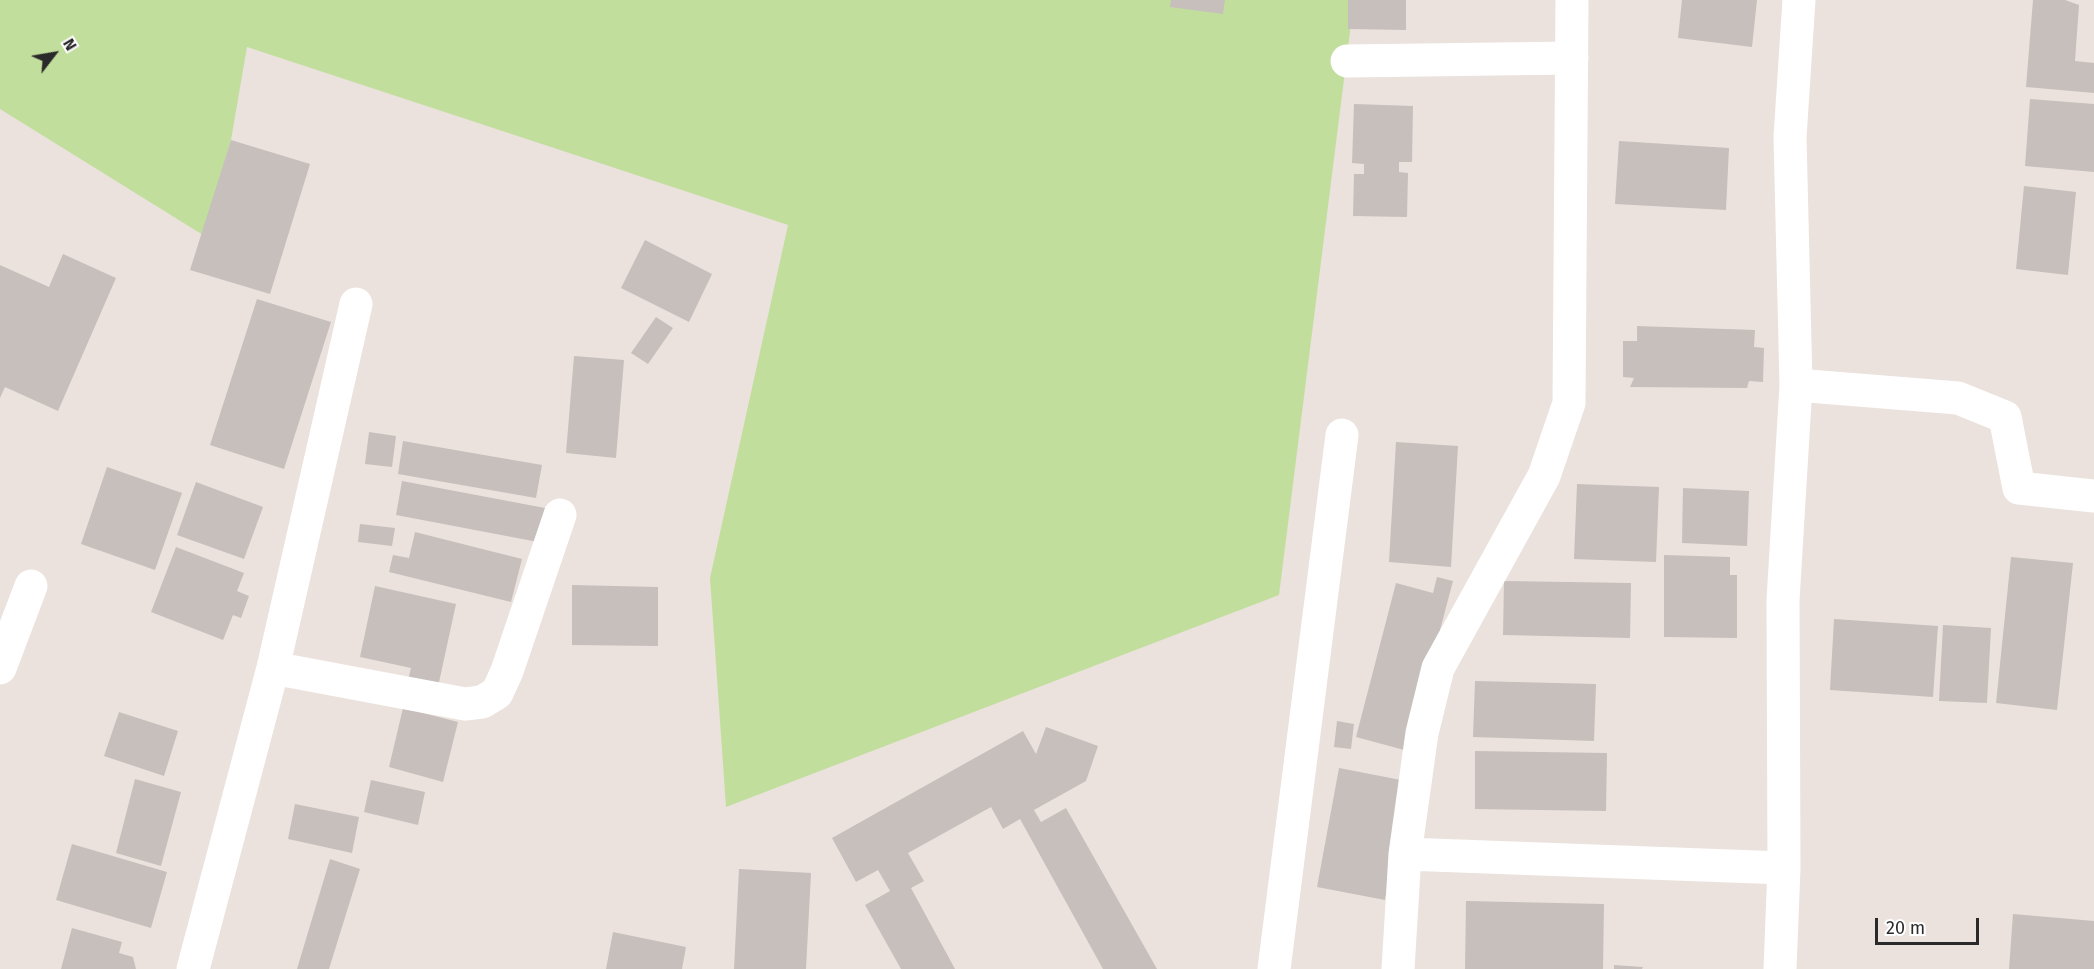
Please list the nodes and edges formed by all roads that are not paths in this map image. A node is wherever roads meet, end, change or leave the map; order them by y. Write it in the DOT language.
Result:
graph roads {
  1 [pos="1572,0"];
  2 [pos="1799,0"];
  3 [pos="1572,58"];
  4 [pos="1347,60"];
  5 [pos="356,304"];
  6 [pos="1796,385"];
  7 [pos="1342,435"];
  8 [pos="2094,496"];
  9 [pos="560,515"];
  10 [pos="31,586"];
  11 [pos="0,668"];
  12 [pos="273,668"];
  13 [pos="1405,854"];
  14 [pos="1784,868"];
  15 [pos="194,969"];
  16 [pos="1274,969"];
  17 [pos="1398,969"];
  18 [pos="1780,969"];
  1 -- 3 [label="street"];
  2 -- 6 [label="street"];
  3 -- 4 [label="street"];
  3 -- 13 [label="street"];
  5 -- 12 [label="street"];
  6 -- 8 [label="street"];
  6 -- 14 [label="street"];
  7 -- 16 [label="street"];
  9 -- 12 [label="street"];
  10 -- 11 [label="street"];
  12 -- 15 [label="street"];
  13 -- 14 [label="street"];
  13 -- 17 [label="street"];
  14 -- 18 [label="street"];
}
